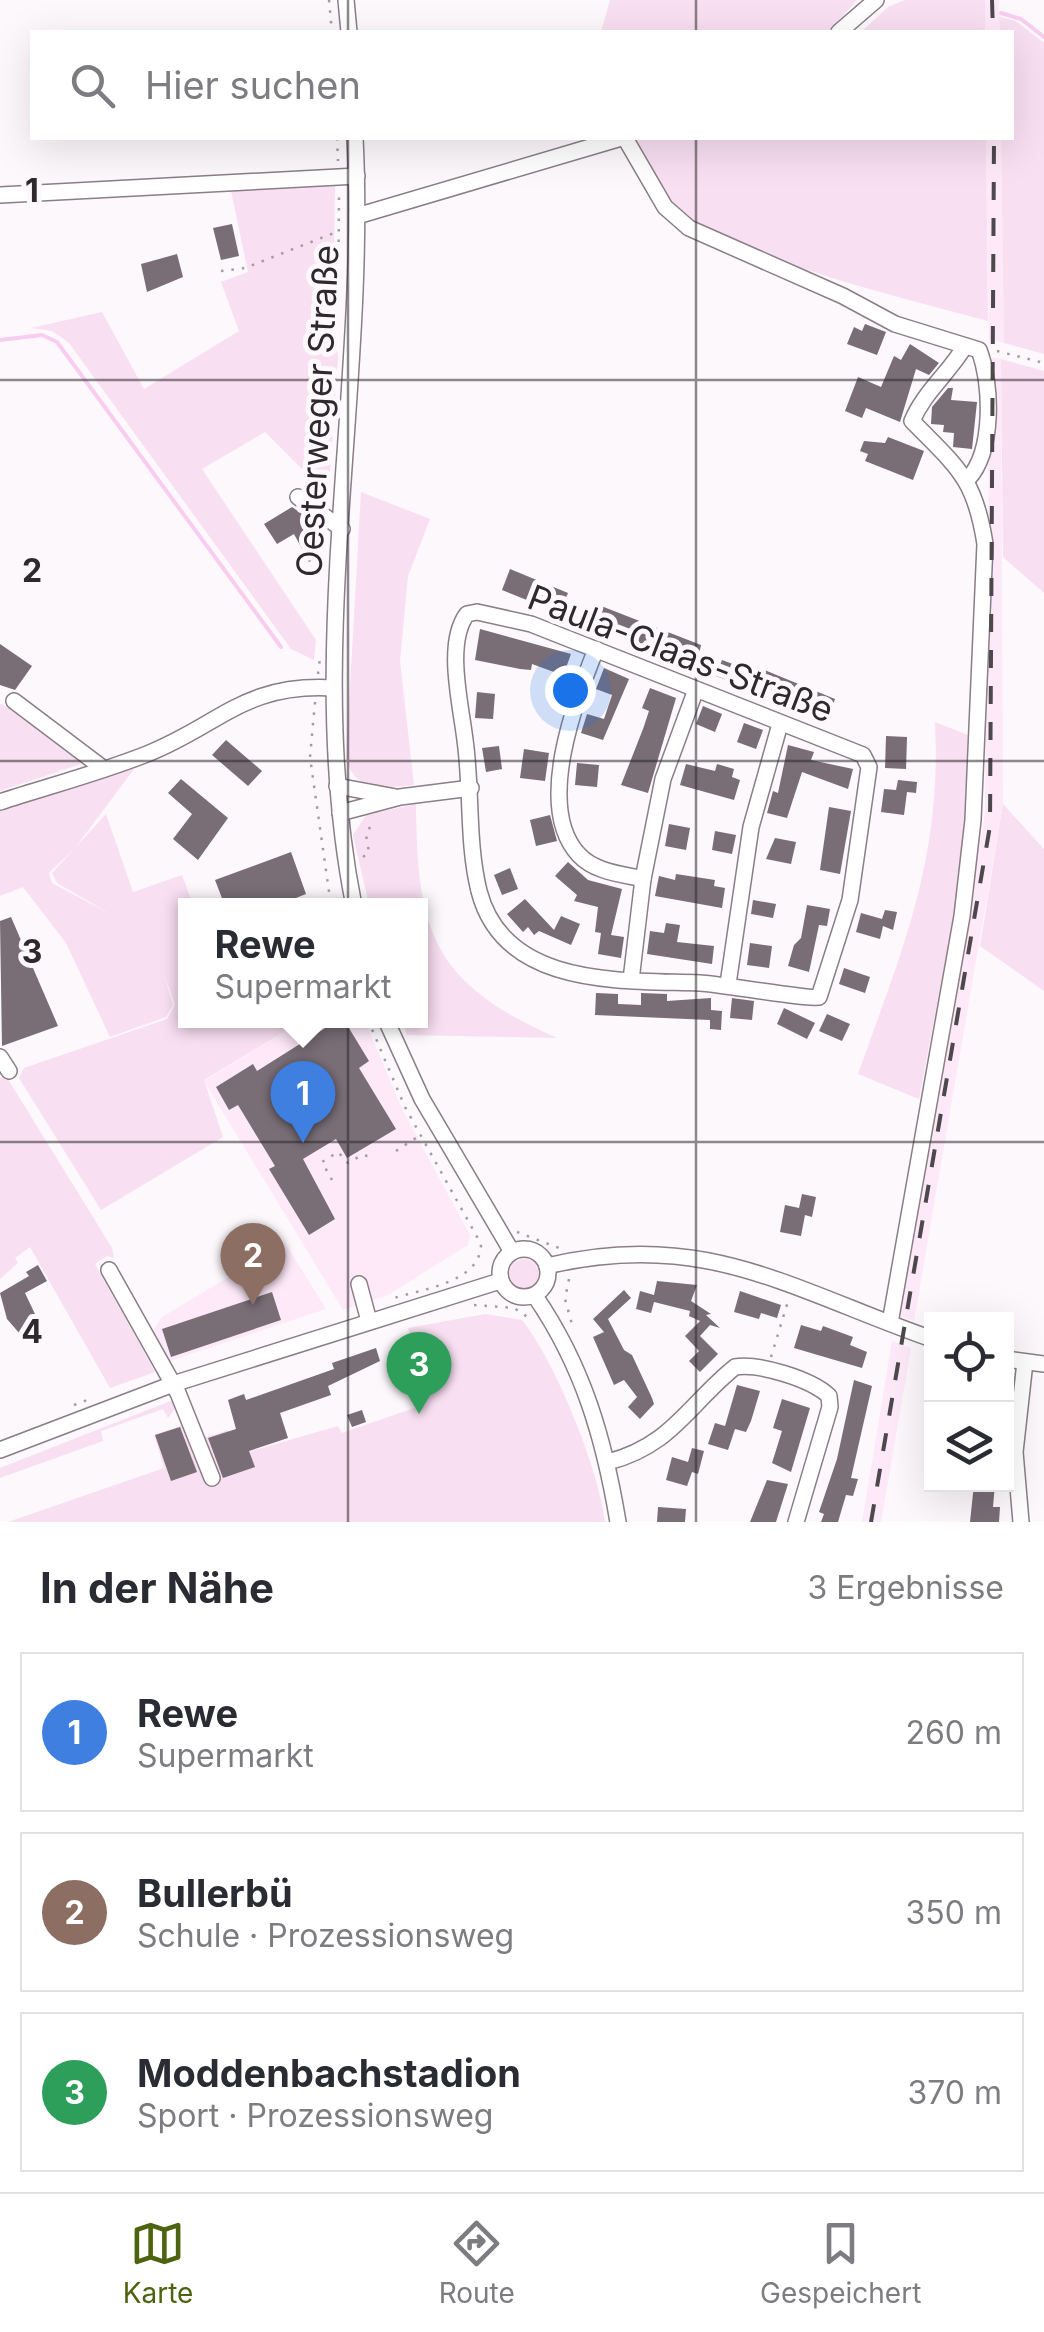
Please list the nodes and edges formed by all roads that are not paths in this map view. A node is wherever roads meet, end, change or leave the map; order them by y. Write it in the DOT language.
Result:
graph roads {
  1 [pos="346,0"];
  2 [pos="876,0"];
  3 [pos="349,30"];
  4 [pos="841,30"];
  5 [pos="356,140"];
  6 [pos="616,140"];
  7 [pos="624,140"];
  8 [pos="357,176"];
  9 [pos="0,195"];
  10 [pos="358,216"];
  11 [pos="972,348"];
  12 [pos="968,478"];
  13 [pos="298,496"];
  14 [pos="342,529"];
  15 [pos="596,648"];
  16 [pos="333,688"];
  17 [pos="695,692"];
  18 [pos="14,702"];
  19 [pos="780,724"];
  20 [pos="104,768"];
  21 [pos="337,786"];
  22 [pos="471,788"];
  23 [pos="400,797"];
  24 [pos="0,802"];
  25 [pos="340,813"];
  26 [pos="643,879"];
  27 [pos="352,898"];
  28 [pos="631,980"];
  29 [pos="728,984"];
  30 [pos="390,1028"];
  31 [pos="512,1252"];
  32 [pos="547,1266"];
  33 [pos="109,1270"];
  34 [pos="500,1281"];
  35 [pos="359,1284"];
  36 [pos="534,1296"];
  37 [pos="369,1321"];
  38 [pos="890,1323"];
  39 [pos="924,1336"];
  40 [pos="1014,1360"];
  41 [pos="1025,1362"];
  42 [pos="1044,1364"];
  43 [pos="172,1384"];
  44 [pos="0,1450"];
  45 [pos="608,1462"];
  46 [pos="212,1478"];
  47 [pos="618,1522"];
  48 [pos="796,1522"];
  49 [pos="1022,1522"];
  1 -- 3 [label="street"];
  2 -- 4 [label="street"];
  5 -- 8 [label="street, Oesterweger Straße"];
  6 -- 10 [label="street"];
  7 -- 11 [label="street"];
  8 -- 9 [label="street"];
  8 -- 10 [label="street, Oesterweger Straße"];
  10 -- 14 [label="street, Oesterweger Straße"];
  11 -- 12 [label="street"];
  11 -- 12 [label="street"];
  12 -- 38 [label="street"];
  13 -- 14 [label="street"];
  14 -- 16 [label="street, Oesterweger Straße"];
  15 -- 17 [label="street, Paula-Claas-Straße"];
  15 -- 22 [label="street, Paula-Claas-Straße"];
  15 -- 26 [label="street"];
  16 -- 20 [label="street"];
  16 -- 21 [label="street, Oesterweger Straße"];
  17 -- 19 [label="street, Paula-Claas-Straße"];
  17 -- 26 [label="street"];
  18 -- 20 [label="street"];
  19 -- 29 [label="street"];
  19 -- 29 [label="street, Paula-Claas-Straße"];
  20 -- 24 [label="street"];
  21 -- 23 [label="street"];
  21 -- 25 [label="street, Oesterweger Straße"];
  22 -- 23 [label="street"];
  22 -- 28 [label="street"];
  23 -- 25 [label="street"];
  25 -- 27 [label="street, Oesterweger Straße"];
  26 -- 28 [label="street"];
  28 -- 29 [label="street"];
  30 -- 31 [label="street"];
  31 -- 32 [label="street"];
  31 -- 34 [label="street"];
  32 -- 36 [label="street"];
  32 -- 38 [label="street"];
  33 -- 43 [label="street"];
  34 -- 36 [label="street"];
  34 -- 37 [label="street"];
  35 -- 37 [label="street"];
  36 -- 45 [label="street"];
  37 -- 43 [label="street"];
  38 -- 39 [label="street"];
  40 -- 41 [label="street"];
  41 -- 42 [label="street"];
  41 -- 49 [label="street"];
  43 -- 44 [label="street"];
  43 -- 46 [label="street"];
  45 -- 47 [label="street"];
  45 -- 48 [label="street"];
}
